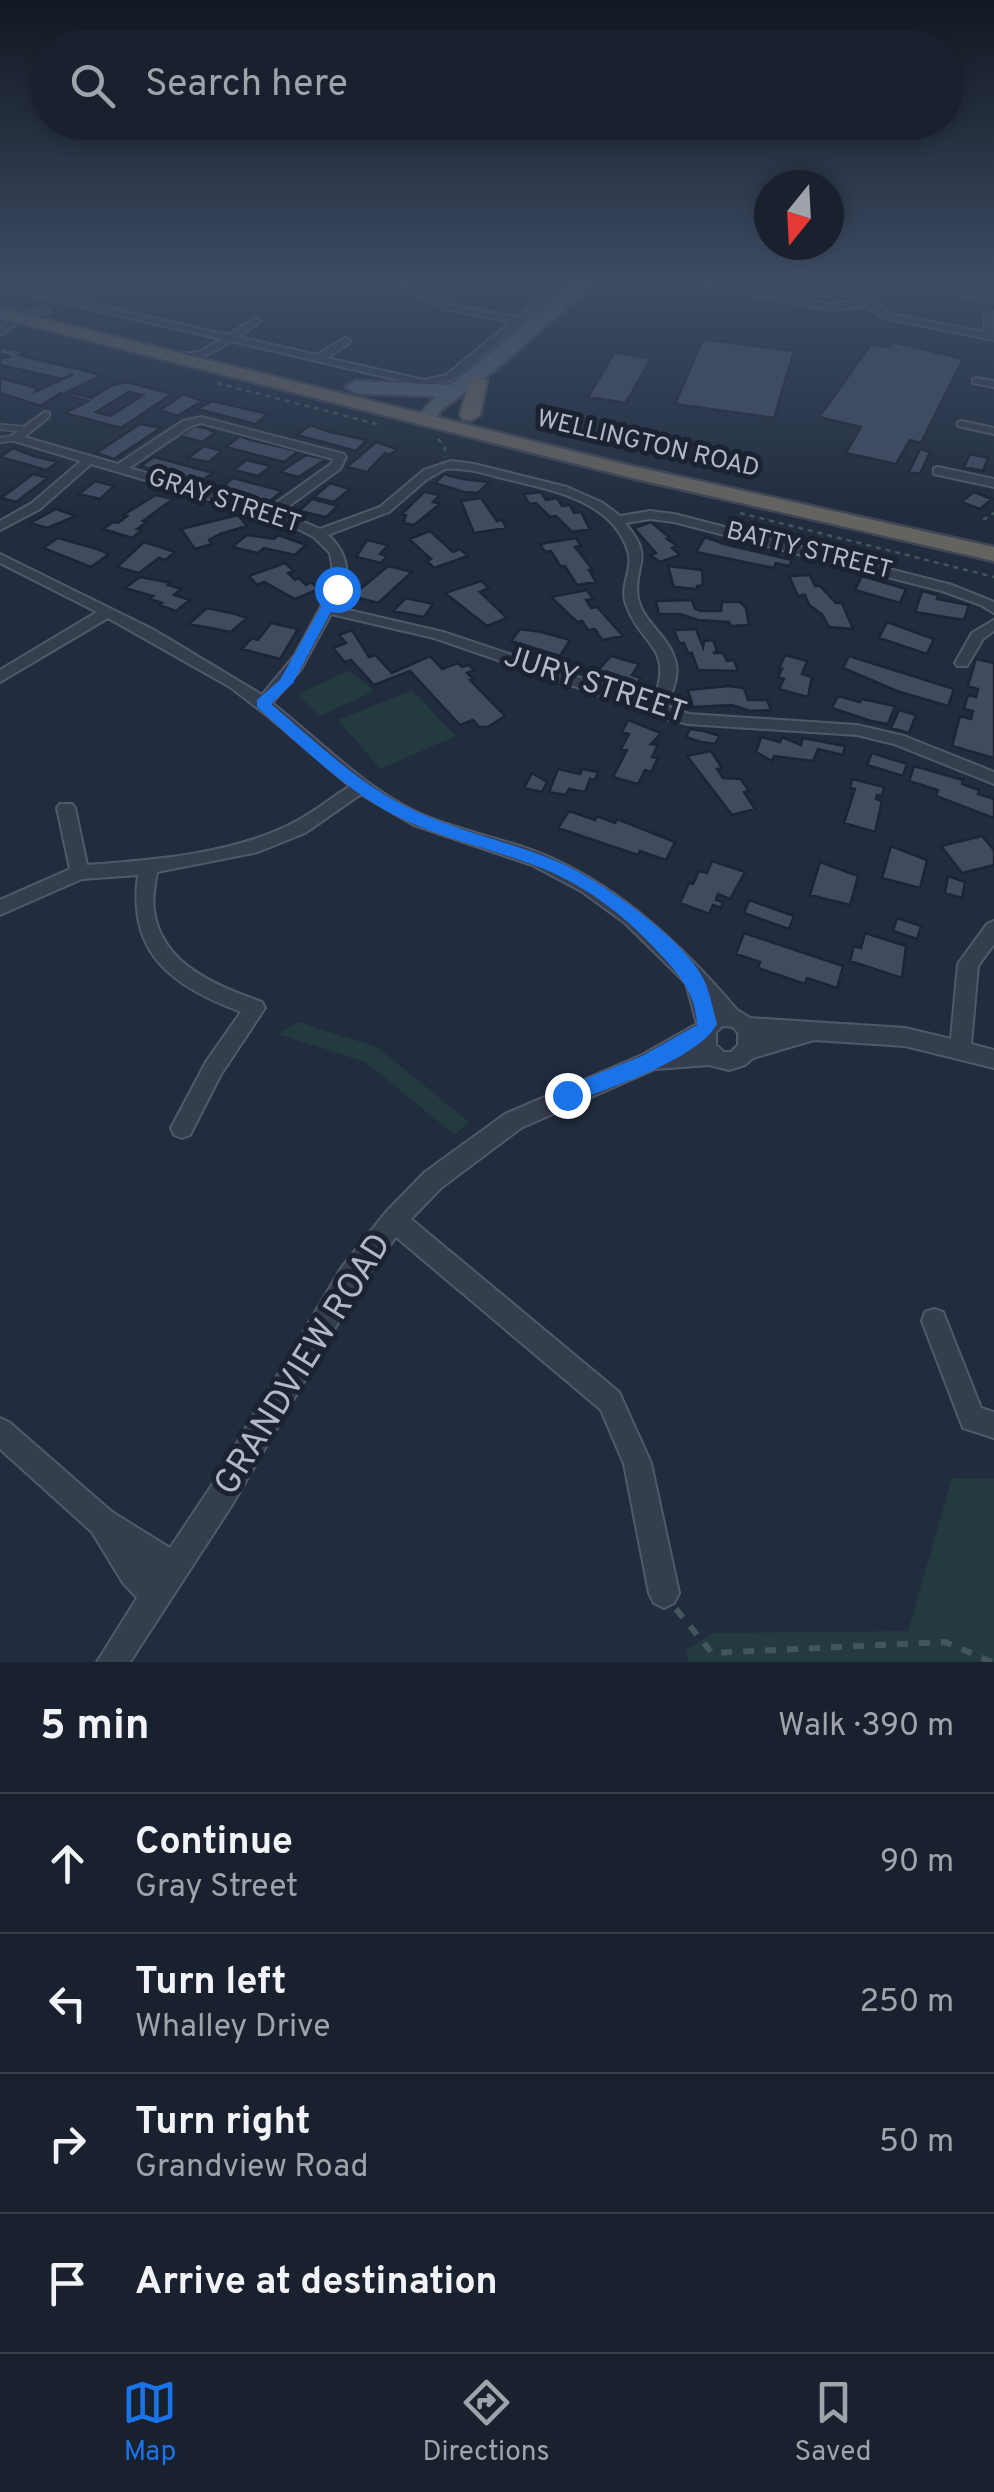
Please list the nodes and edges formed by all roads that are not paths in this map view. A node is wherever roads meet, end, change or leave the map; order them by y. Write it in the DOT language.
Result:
graph roads {
  1 [pos="184,361"];
  2 [pos="243,361"];
  3 [pos="318,361"];
  4 [pos="472,361"];
  5 [pos="494,361"];
  6 [pos="483,374"];
  7 [pos="978,381"];
  8 [pos="994,384"];
  9 [pos="440,407"];
  10 [pos="45,415"];
  11 [pos="470,415"];
  12 [pos="960,424"];
  13 [pos="0,427"];
  14 [pos="994,431"];
  15 [pos="13,436"];
  16 [pos="88,461"];
  17 [pos="118,469"];
  18 [pos="938,471"];
  19 [pos="994,483"];
  20 [pos="271,512"];
  21 [pos="618,520"];
  22 [pos="0,526"];
  23 [pos="988,528"];
  24 [pos="319,534"];
  25 [pos="994,554"];
  26 [pos="0,558"];
  27 [pos="994,609"];
  28 [pos="108,612"];
  29 [pos="325,612"];
  30 [pos="994,624"];
  31 [pos="962,663"];
  32 [pos="0,677"];
  33 [pos="257,700"];
  34 [pos="657,711"];
  35 [pos="994,778"];
  36 [pos="360,787"];
  37 [pos="66,808"];
  38 [pos="148,868"];
  39 [pos="80,872"];
  40 [pos="0,908"];
  41 [pos="994,929"];
  42 [pos="695,980"];
  43 [pos="738,1023"];
  44 [pos="705,1028"];
  45 [pos="813,1032"];
  46 [pos="960,1049"];
  47 [pos="749,1050"];
  48 [pos="715,1056"];
  49 [pos="994,1059"];
  50 [pos="649,1062"];
  51 [pos="182,1128"];
  52 [pos="394,1220"];
  53 [pos="934,1321"];
  54 [pos="994,1425"];
  55 [pos="0,1431"];
  56 [pos="102,1522"];
  57 [pos="175,1570"];
  58 [pos="664,1593"];
  59 [pos="156,1598"];
  60 [pos="112,1662"];
  1 -- 9 [label="highway, WELLINGTON ROAD"];
  2 -- 9 [label="highway, WELLINGTON ROAD"];
  3 -- 4 [label="street"];
  5 -- 6 [label="main road"];
  6 -- 9 [label="main road"];
  6 -- 11 [label="highway"];
  7 -- 8 [label="street"];
  9 -- 11 [label="highway, WELLINGTON ROAD"];
  9 -- 25 [label="highway, WELLINGTON ROAD"];
  10 -- 15 [label="street"];
  11 -- 23 [label="highway, WELLINGTON ROAD"];
  12 -- 14 [label="street"];
  13 -- 15 [label="lane"];
  15 -- 16 [label="street, GRAY STREET"];
  16 -- 17 [label="street, GRAY STREET"];
  16 -- 22 [label="street"];
  17 -- 20 [label="street, GRAY STREET"];
  17 -- 20 [label="street"];
  18 -- 19 [label="street"];
  20 -- 24 [label="street, GRAY STREET"];
  21 -- 24 [label="street"];
  21 -- 27 [label="street, BATTY STREET"];
  21 -- 34 [label="street"];
  24 -- 29 [label="street, GRAY STREET"];
  26 -- 28 [label="street"];
  28 -- 32 [label="street"];
  28 -- 33 [label="street"];
  29 -- 33 [label="street, GRAY STREET"];
  29 -- 34 [label="street, JURY STREET"];
  30 -- 31 [label="street"];
  33 -- 36 [label="street"];
  34 -- 35 [label="street, JURY STREET"];
  36 -- 38 [label="street"];
  36 -- 42 [label="street"];
  37 -- 39 [label="street"];
  38 -- 39 [label="street"];
  38 -- 51 [label="street"];
  39 -- 40 [label="street"];
  41 -- 46 [label="street"];
  42 -- 43 [label="street"];
  42 -- 44 [label="street"];
  43 -- 44 [label="street"];
  43 -- 45 [label="street"];
  43 -- 47 [label="street"];
  44 -- 48 [label="street"];
  44 -- 50 [label="street, GRANDVIEW ROAD"];
  45 -- 46 [label="street"];
  45 -- 47 [label="street"];
  46 -- 49 [label="street"];
  47 -- 48 [label="street"];
  48 -- 50 [label="street, GRANDVIEW ROAD"];
  50 -- 52 [label="street, GRANDVIEW ROAD"];
  52 -- 57 [label="street, GRANDVIEW ROAD"];
  52 -- 58 [label="street"];
  53 -- 54 [label="street"];
  55 -- 56 [label="street"];
  56 -- 57 [label="street"];
  56 -- 59 [label="street"];
  57 -- 59 [label="street, GRANDVIEW ROAD"];
  59 -- 60 [label="street, GRANDVIEW ROAD"];
}
